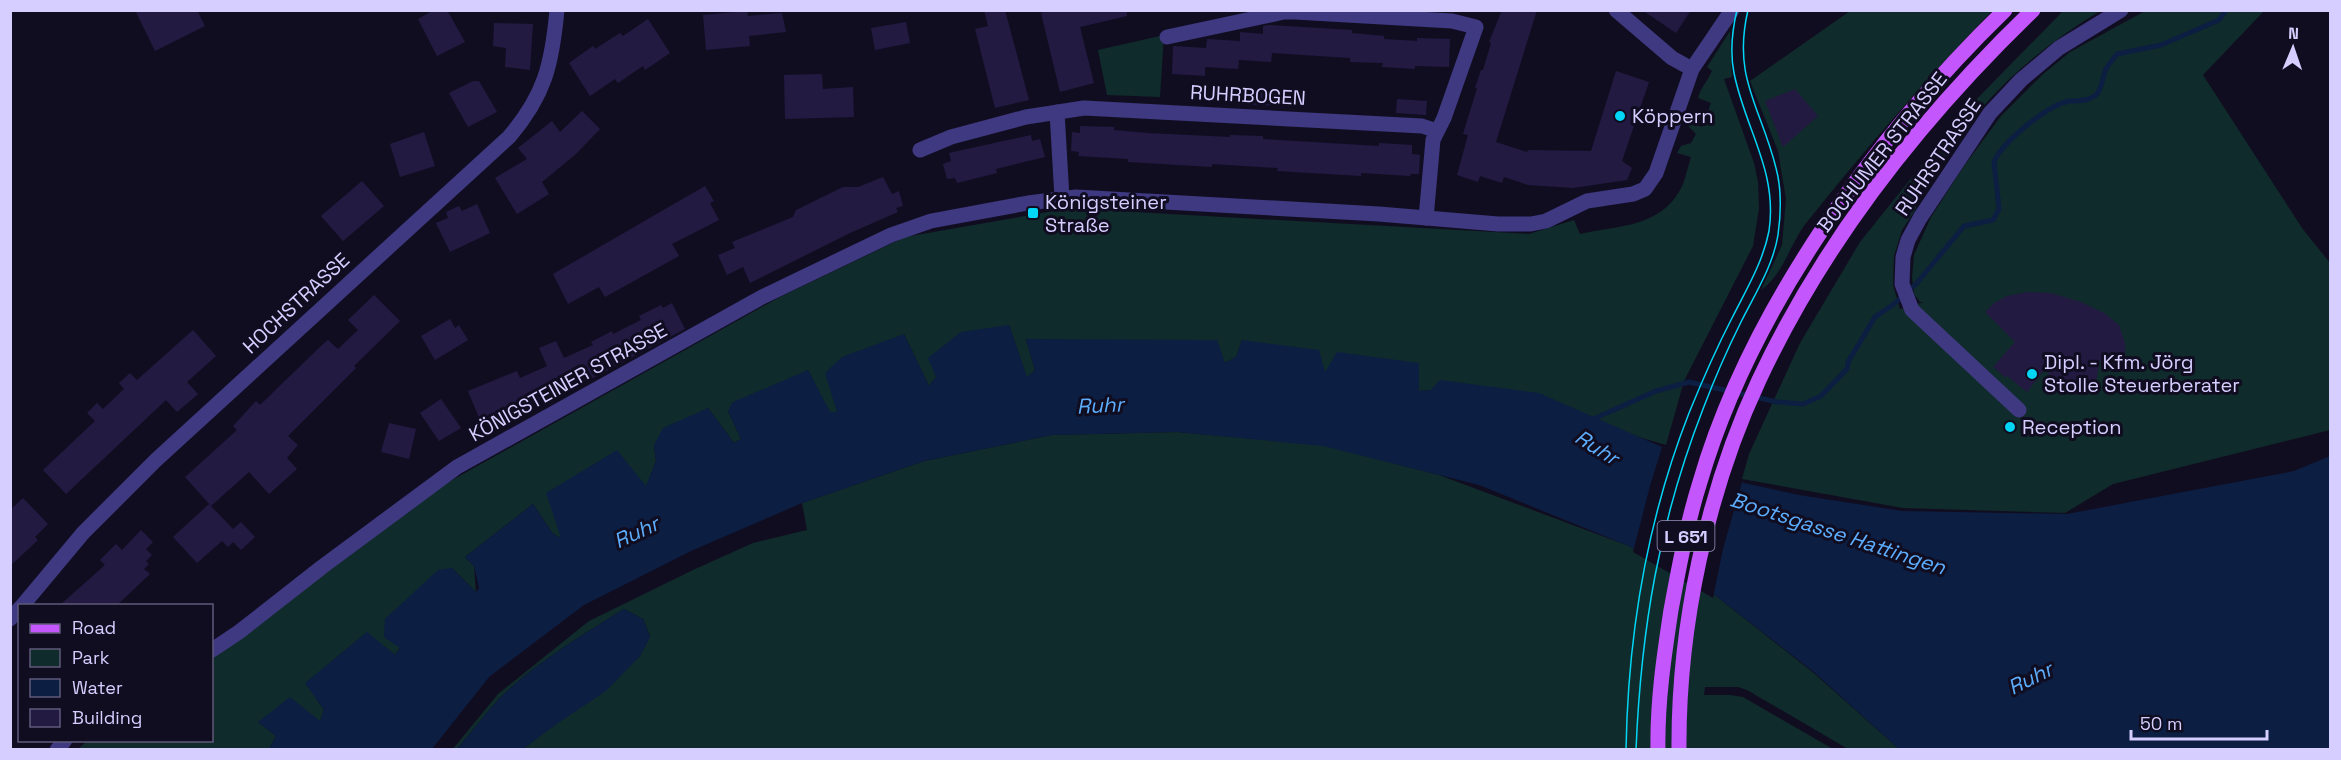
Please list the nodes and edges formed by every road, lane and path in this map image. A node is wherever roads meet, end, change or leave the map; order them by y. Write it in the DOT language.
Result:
graph roads {
  1 [pos="557,10"];
  2 [pos="1616,10"];
  3 [pos="1732,10"];
  4 [pos="2005,10"];
  5 [pos="2033,10"];
  6 [pos="2121,10"];
  7 [pos="1167,37"];
  8 [pos="1692,69"];
  9 [pos="1057,112"];
  10 [pos="1437,131"];
  11 [pos="921,150"];
  12 [pos="1062,198"];
  13 [pos="1426,218"];
  14 [pos="2019,411"];
  15 [pos="24,604"];
  16 [pos="213,649"];
  17 [pos="1658,750"];
  18 [pos="1679,750"];
  1 -- 15 [label="street, HOCHSTRASSE"];
  2 -- 8 [label="street"];
  3 -- 8 [label="street"];
  4 -- 17 [label="main road, BOCHUMER STRASSE / L 651"];
  5 -- 18 [label="main road, BOCHUMER STRASSE / L 651"];
  6 -- 14 [label="street, RUHRSTRASSE"];
  7 -- 10 [label="street"];
  8 -- 13 [label="street, KÖNIGSTEINER STRASSE"];
  9 -- 10 [label="street, RUHRBOGEN"];
  9 -- 11 [label="street, RUHRBOGEN"];
  9 -- 12 [label="street"];
  10 -- 13 [label="street"];
  12 -- 13 [label="street, KÖNIGSTEINER STRASSE"];
  12 -- 16 [label="street, KÖNIGSTEINER STRASSE"];
}
